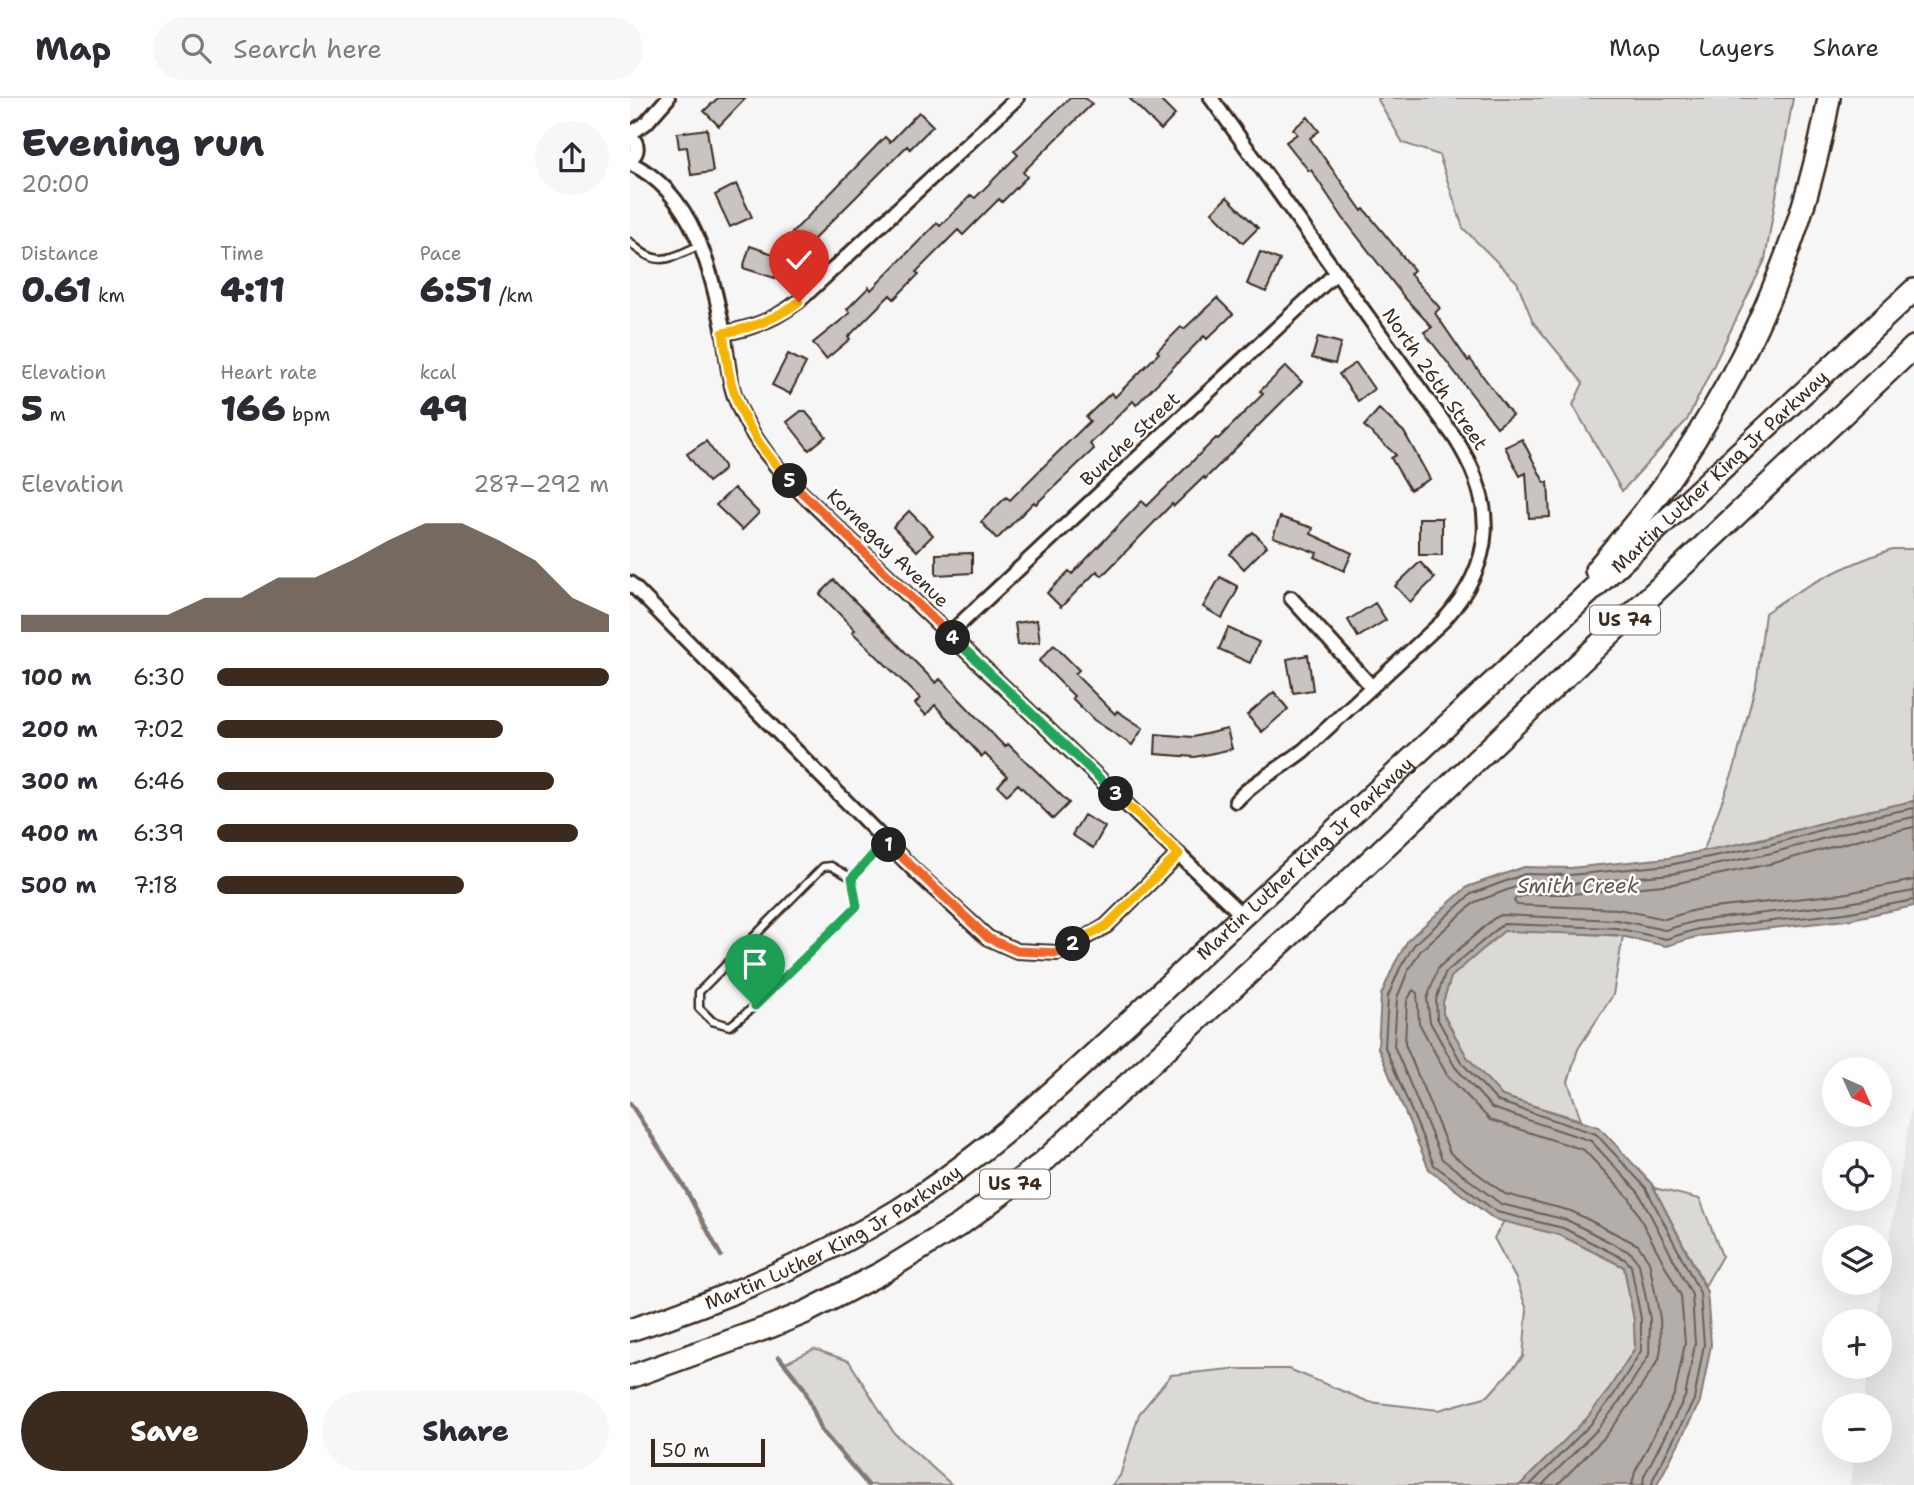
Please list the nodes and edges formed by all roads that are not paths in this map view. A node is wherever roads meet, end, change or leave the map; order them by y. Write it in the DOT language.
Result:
graph roads {
  1 [pos="668,98"];
  2 [pos="1017,98"];
  3 [pos="1211,98"];
  4 [pos="1829,98"];
  5 [pos="646,124"];
  6 [pos="630,135"];
  7 [pos="634,156"];
  8 [pos="630,242"];
  9 [pos="700,244"];
  10 [pos="1337,272"];
  11 [pos="1914,290"];
  12 [pos="723,333"];
  13 [pos="1914,347"];
  14 [pos="630,583"];
  15 [pos="1291,598"];
  16 [pos="949,634"];
  17 [pos="1544,634"];
  18 [pos="1372,687"];
  19 [pos="1236,801"];
  20 [pos="885,841"];
  21 [pos="1179,854"];
  22 [pos="852,878"];
  23 [pos="1244,917"];
  24 [pos="630,1330"];
  25 [pos="630,1377"];
  1 -- 5 [label="street"];
  2 -- 12 [label="street"];
  3 -- 10 [label="street, North 26th Street"];
  4 -- 17 [label="highway"];
  5 -- 6 [label="street"];
  5 -- 7 [label="street"];
  6 -- 7 [label="street, Kornegay Avenue"];
  7 -- 9 [label="street, Kornegay Avenue"];
  8 -- 9 [label="lane"];
  9 -- 12 [label="street, Kornegay Avenue"];
  10 -- 16 [label="street, Bunche Street"];
  10 -- 18 [label="street, North 26th Street"];
  11 -- 17 [label="highway, Martin Luther King Jr Parkway / US 74"];
  12 -- 16 [label="street, Kornegay Avenue"];
  13 -- 25 [label="highway, US 74"];
  14 -- 20 [label="street"];
  15 -- 18 [label="street"];
  16 -- 21 [label="street, Kornegay Avenue"];
  17 -- 23 [label="highway, Martin Luther King Jr Parkway / US 74"];
  18 -- 19 [label="street"];
  20 -- 21 [label="street"];
  20 -- 22 [label="lane"];
  21 -- 23 [label="street, Kornegay Avenue"];
  22 -- 22 [label="lane"];
  23 -- 24 [label="highway, Martin Luther King Jr Parkway / US 74"];
}
